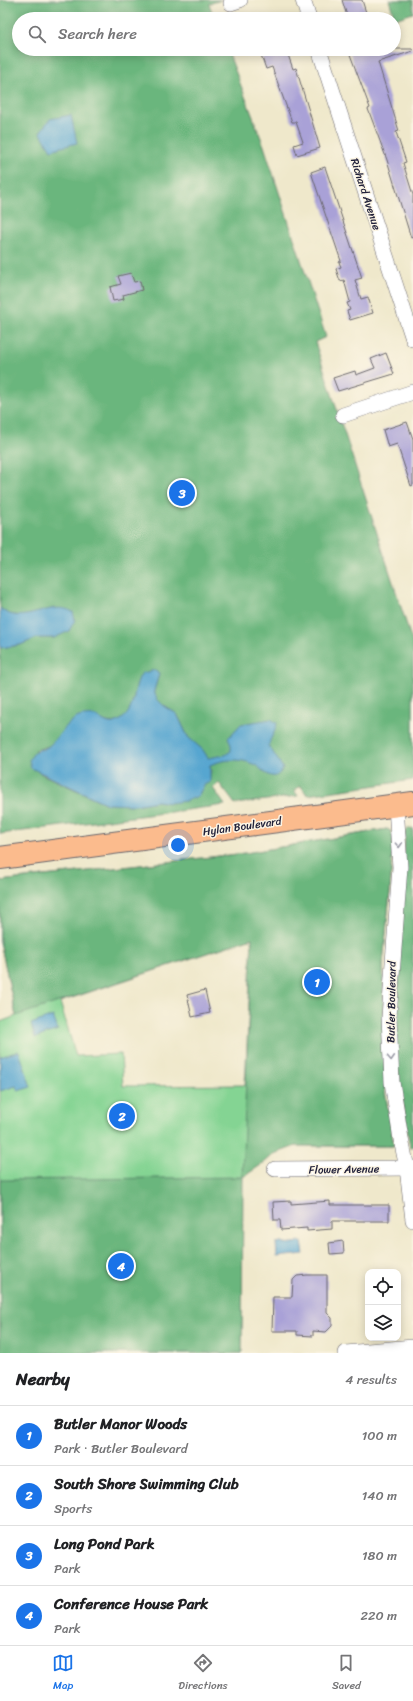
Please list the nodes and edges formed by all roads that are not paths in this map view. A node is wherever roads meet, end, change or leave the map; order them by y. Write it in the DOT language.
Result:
graph roads {
  1 [pos="303,0"];
  2 [pos="307,12"];
  3 [pos="321,56"];
  4 [pos="413,339"];
  5 [pos="413,392"];
  6 [pos="343,415"];
  7 [pos="405,804"];
  8 [pos="0,858"];
  9 [pos="410,1168"];
  10 [pos="275,1169"];
  11 [pos="413,1220"];
  12 [pos="413,1347"];
  13 [pos="346,1353"];
  1 -- 2 [label="street"];
  3 -- 4 [label="street, Richard Avenue"];
  5 -- 6 [label="street"];
  7 -- 8 [label="main road, Hylan Boulevard"];
  7 -- 9 [label="street, Butler Boulevard, one-way"];
  9 -- 10 [label="street, Flower Avenue"];
  9 -- 11 [label="street, Butler Boulevard"];
  12 -- 13 [label="street"];
}
